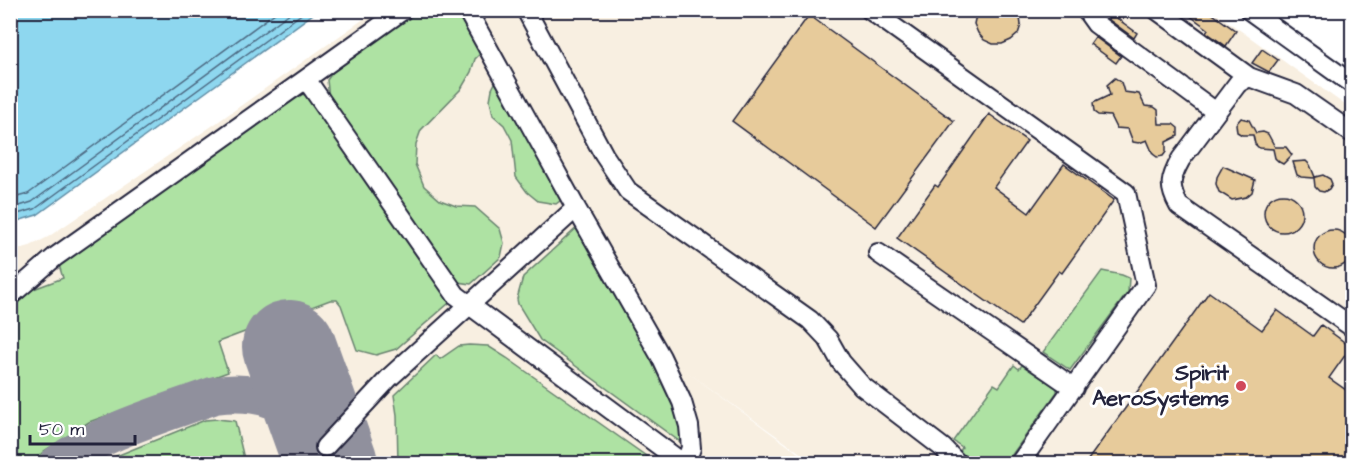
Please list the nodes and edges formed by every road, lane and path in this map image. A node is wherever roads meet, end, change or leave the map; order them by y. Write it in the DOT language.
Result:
graph roads {
  1 [pos="403,10"];
  2 [pos="467,10"];
  3 [pos="526,10"];
  4 [pos="870,10"];
  5 [pos="1086,10"];
  6 [pos="1157,10"];
  7 [pos="1249,10"];
  8 [pos="1249,77"];
  9 [pos="306,79"];
  10 [pos="1353,84"];
  11 [pos="1216,112"];
  12 [pos="1353,133"];
  13 [pos="576,208"];
  14 [pos="878,253"];
  15 [pos="38,272"];
  16 [pos="10,279"];
  17 [pos="10,296"];
  18 [pos="470,305"];
  19 [pos="1353,327"];
  20 [pos="1074,388"];
  21 [pos="325,447"];
  22 [pos="684,464"];
  23 [pos="958,464"];
  24 [pos="1019,464"];
  1 -- 9 [label="street"];
  2 -- 13 [label="street"];
  3 -- 23 [label="street"];
  4 -- 20 [label="street"];
  5 -- 11 [label="street"];
  6 -- 8 [label="street"];
  7 -- 10 [label="street"];
  8 -- 11 [label="street"];
  8 -- 12 [label="street"];
  9 -- 15 [label="street"];
  9 -- 18 [label="street"];
  11 -- 19 [label="street"];
  13 -- 18 [label="street"];
  13 -- 22 [label="street"];
  14 -- 20 [label="street"];
  15 -- 16 [label="street"];
  15 -- 17 [label="street"];
  18 -- 21 [label="street"];
  18 -- 22 [label="street"];
  20 -- 24 [label="street"];
}
